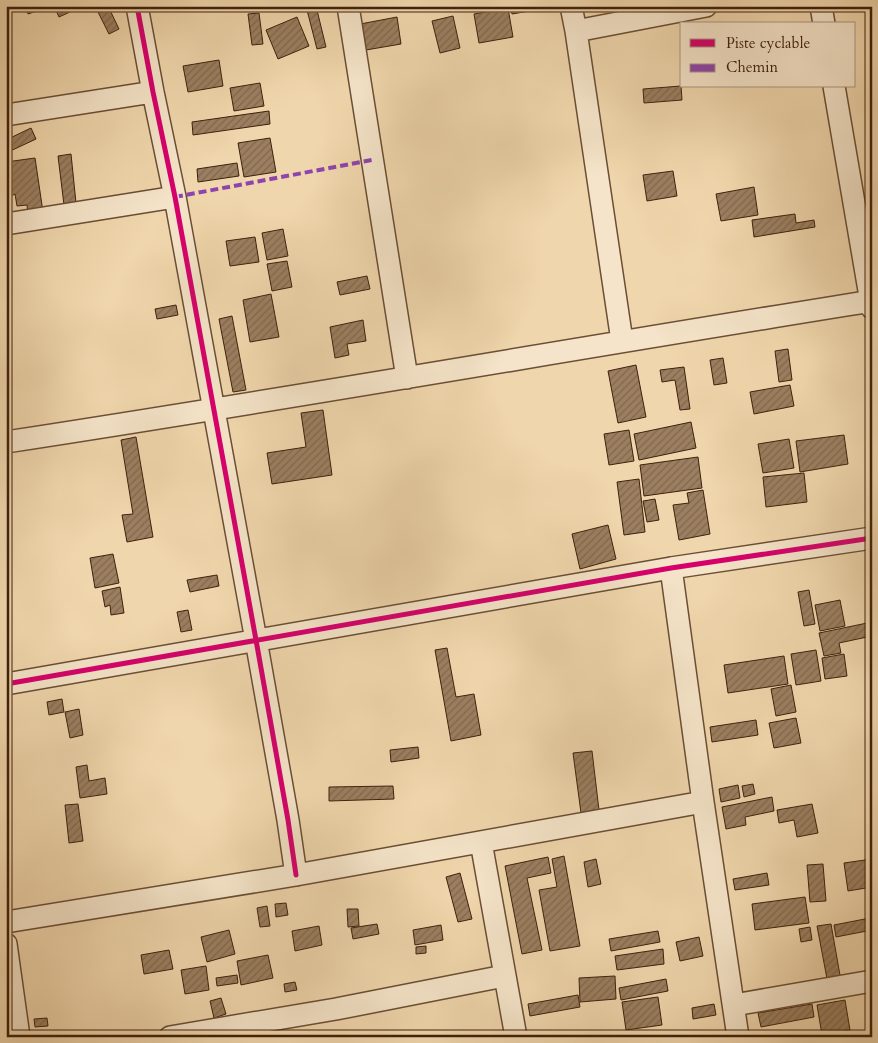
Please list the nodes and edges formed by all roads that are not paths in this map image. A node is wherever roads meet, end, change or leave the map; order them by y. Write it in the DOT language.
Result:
graph roads {
  1 [pos="137,6"];
  2 [pos="348,6"];
  3 [pos="571,6"];
  4 [pos="706,6"];
  5 [pos="821,6"];
  6 [pos="824,22"];
  7 [pos="576,31"];
  8 [pos="834,88"];
  9 [pos="153,92"];
  10 [pos="6,116"];
  11 [pos="175,197"];
  12 [pos="6,224"];
  13 [pos="871,303"];
  14 [pos="622,341"];
  15 [pos="407,378"];
  16 [pos="213,411"];
  17 [pos="6,442"];
  18 [pos="872,538"];
  19 [pos="671,568"];
  20 [pos="256,640"];
  21 [pos="6,684"];
  22 [pos="703,802"];
  23 [pos="481,842"];
  24 [pos="296,875"];
  25 [pos="6,922"];
  26 [pos="6,944"];
  27 [pos="504,976"];
  28 [pos="872,981"];
  29 [pos="734,1005"];
  30 [pos="19,1037"];
  31 [pos="170,1037"];
  32 [pos="516,1037"];
  33 [pos="738,1037"];
  1 -- 9 [label="street"];
  2 -- 15 [label="street"];
  3 -- 7 [label="street"];
  4 -- 7 [label="street"];
  5 -- 6 [label="street"];
  7 -- 14 [label="street"];
  8 -- 13 [label="street"];
  9 -- 10 [label="street"];
  9 -- 11 [label="street"];
  11 -- 12 [label="street"];
  11 -- 16 [label="street"];
  13 -- 14 [label="street"];
  14 -- 15 [label="street"];
  15 -- 16 [label="street"];
  16 -- 17 [label="street"];
  16 -- 20 [label="street"];
  18 -- 19 [label="street"];
  19 -- 20 [label="street"];
  19 -- 22 [label="street"];
  20 -- 21 [label="street"];
  20 -- 24 [label="street"];
  22 -- 23 [label="street"];
  22 -- 29 [label="street"];
  23 -- 24 [label="street"];
  23 -- 27 [label="street"];
  24 -- 25 [label="street"];
  26 -- 30 [label="street"];
  27 -- 31 [label="street"];
  27 -- 32 [label="street"];
  28 -- 29 [label="street"];
  29 -- 33 [label="street"];
}
